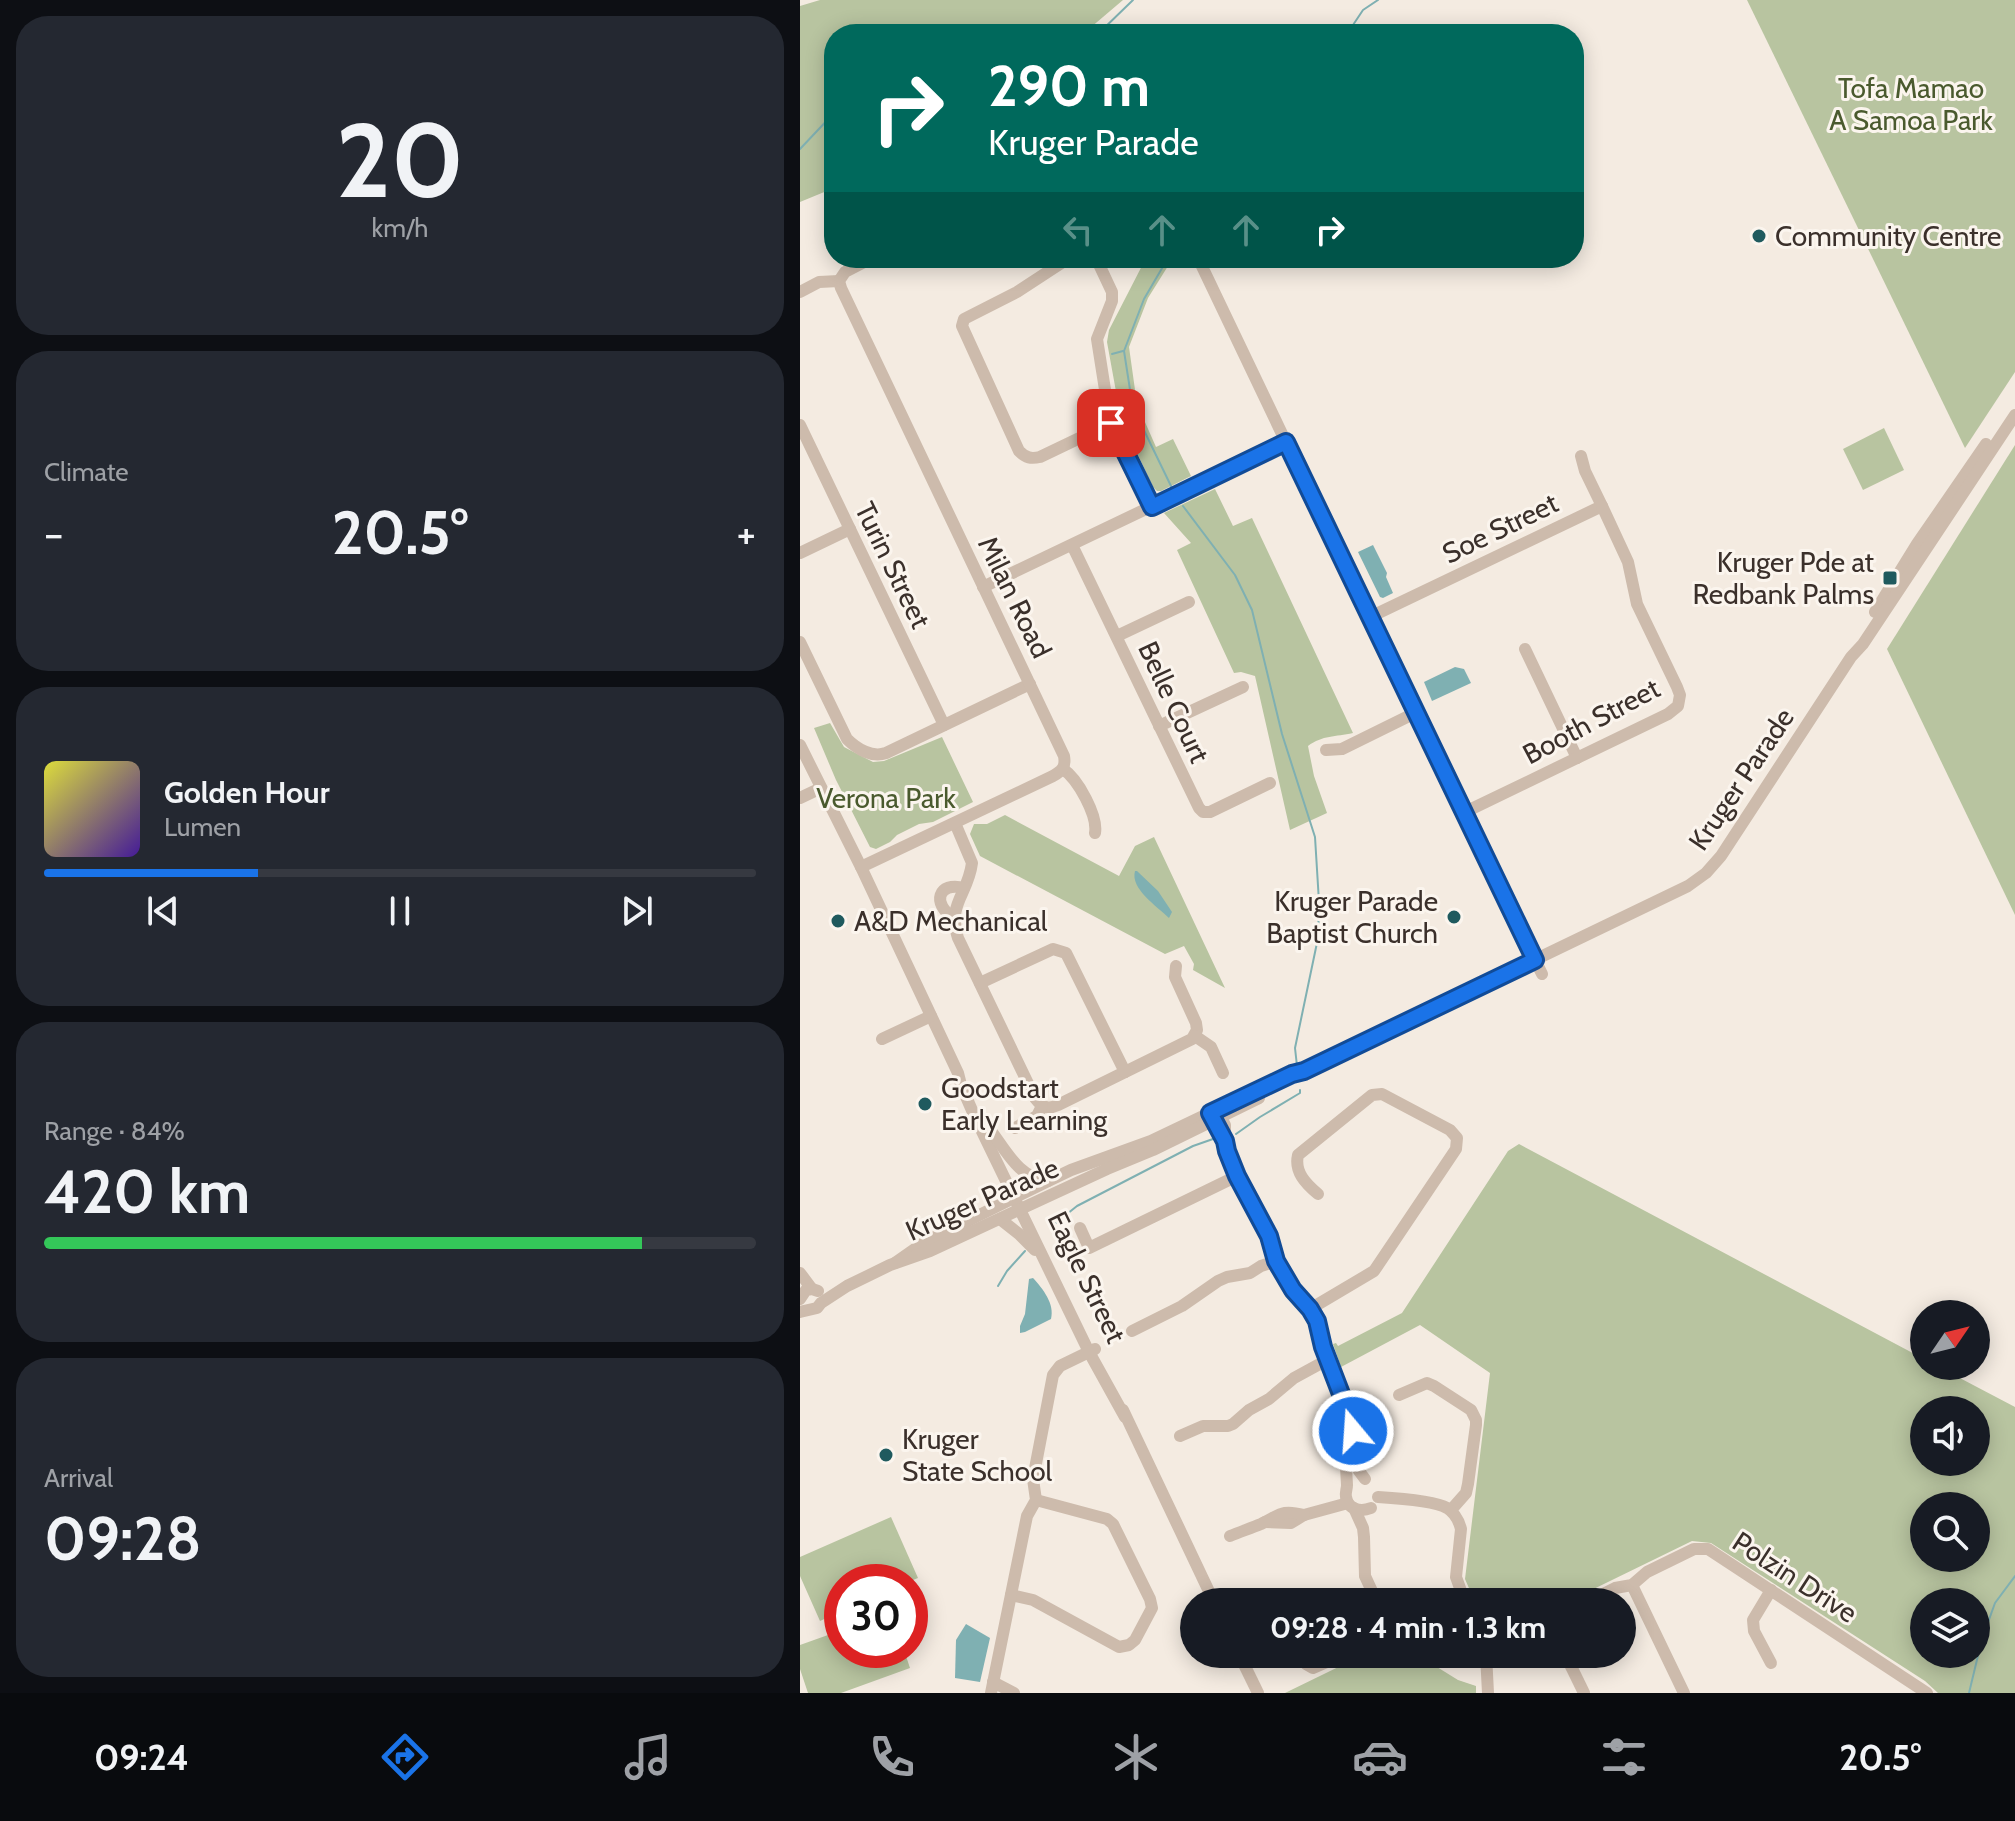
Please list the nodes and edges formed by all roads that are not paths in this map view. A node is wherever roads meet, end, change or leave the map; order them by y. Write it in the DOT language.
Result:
graph roads {
  1 [pos="853,268"];
  2 [pos="1054,268"];
  3 [pos="1101,268"];
  4 [pos="1203,268"];
  5 [pos="839,281"];
  6 [pos="800,292"];
  7 [pos="2015,403"];
  8 [pos="2015,415"];
  9 [pos="1111,423"];
  10 [pos="800,425"];
  11 [pos="1286,442"];
  12 [pos="1581,456"];
  13 [pos="1602,506"];
  14 [pos="1152,507"];
  15 [pos="850,529"];
  16 [pos="1072,545"];
  17 [pos="800,553"];
  18 [pos="983,587"];
  19 [pos="1189,602"];
  20 [pos="1370,617"];
  21 [pos="1117,636"];
  22 [pos="800,642"];
  23 [pos="1525,649"];
  24 [pos="1851,657"];
  25 [pos="1030,684"];
  26 [pos="1243,687"];
  27 [pos="1415,713"];
  28 [pos="944,725"];
  29 [pos="1159,726"];
  30 [pos="800,745"];
  31 [pos="1326,750"];
  32 [pos="1577,758"];
  33 [pos="1063,769"];
  34 [pos="1270,783"];
  35 [pos="821,788"];
  36 [pos="800,798"];
  37 [pos="1463,813"];
  38 [pos="955,823"];
  39 [pos="1095,833"];
  40 [pos="861,867"];
  41 [pos="964,888"];
  42 [pos="954,918"];
  43 [pos="1535,960"];
  44 [pos="1176,966"];
  45 [pos="1542,974"];
  46 [pos="980,983"];
  47 [pos="931,1016"];
  48 [pos="1195,1036"];
  49 [pos="882,1039"];
  50 [pos="1125,1072"];
  51 [pos="958,1073"];
  52 [pos="1223,1073"];
  53 [pos="1042,1106"];
  54 [pos="1215,1115"];
  55 [pos="988,1127"];
  56 [pos="1015,1128"];
  57 [pos="1237,1176"];
  58 [pos="1048,1181"];
  59 [pos="1318,1194"];
  60 [pos="1020,1202"];
  61 [pos="1000,1219"];
  62 [pos="1080,1228"];
  63 [pos="1043,1258"];
  64 [pos="1276,1261"];
  65 [pos="895,1263"];
  66 [pos="800,1273"];
  67 [pos="807,1298"];
  68 [pos="1310,1309"];
  69 [pos="1132,1331"];
  70 [pos="1092,1350"];
  71 [pos="1327,1360"];
  72 [pos="1399,1395"];
  73 [pos="1353,1431"];
  74 [pos="1180,1436"];
  75 [pos="1365,1479"];
  76 [pos="1347,1489"];
  77 [pos="1036,1500"];
  78 [pos="1374,1502"];
  79 [pos="1351,1506"];
  80 [pos="1451,1510"];
  81 [pos="1363,1528"];
  82 [pos="1230,1536"];
  83 [pos="1632,1585"];
  84 [pos="1207,1588"];
  85 [pos="1371,1588"];
  86 [pos="1460,1588"];
  87 [pos="1615,1588"];
  88 [pos="1771,1590"];
  89 [pos="1011,1595"];
  90 [pos="1771,1663"];
  91 [pos="1246,1668"];
  92 [pos="1487,1668"];
  93 [pos="1572,1668"];
  94 [pos="992,1688"];
  95 [pos="1014,1693"];
  96 [pos="1258,1693"];
  97 [pos="1488,1693"];
  98 [pos="1584,1693"];
  99 [pos="1684,1693"];
  100 [pos="1927,1693"];
  1 -- 5 [label="street"];
  2 -- 9 [label="street"];
  3 -- 9 [label="street"];
  4 -- 11 [label="street"];
  5 -- 6 [label="street"];
  5 -- 18 [label="street, Milan Road"];
  7 -- 24 [label="street, Kruger Parade"];
  8 -- 24 [label="street, Kruger Parade"];
  9 -- 14 [label="street"];
  10 -- 15 [label="street, Turin Street"];
  11 -- 14 [label="street"];
  11 -- 20 [label="street"];
  12 -- 13 [label="street, Soe Street"];
  13 -- 20 [label="street, Soe Street"];
  13 -- 32 [label="street, Booth Street"];
  14 -- 16 [label="street"];
  15 -- 17 [label="street"];
  15 -- 28 [label="street, Turin Street"];
  16 -- 18 [label="street"];
  16 -- 21 [label="street, Belle Court"];
  18 -- 25 [label="street, Milan Road"];
  19 -- 21 [label="street"];
  20 -- 27 [label="street"];
  21 -- 29 [label="street, Belle Court"];
  22 -- 28 [label="street"];
  23 -- 32 [label="street"];
  24 -- 43 [label="street, Kruger Parade"];
  25 -- 28 [label="street"];
  25 -- 33 [label="street, Milan Road"];
  26 -- 29 [label="street"];
  27 -- 31 [label="street"];
  27 -- 37 [label="street"];
  29 -- 34 [label="street, Belle Court"];
  30 -- 35 [label="street, Eagle Street"];
  32 -- 37 [label="street, Booth Street"];
  33 -- 38 [label="street"];
  33 -- 39 [label="street"];
  35 -- 36 [label="street"];
  35 -- 40 [label="street, Eagle Street"];
  37 -- 43 [label="street"];
  38 -- 40 [label="street"];
  38 -- 41 [label="street"];
  40 -- 47 [label="street, Eagle Street"];
  41 -- 42 [label="street"];
  41 -- 42 [label="street"];
  42 -- 46 [label="street"];
  43 -- 45 [label="street"];
  43 -- 54 [label="street, Kruger Parade"];
  44 -- 48 [label="street"];
  46 -- 50 [label="street"];
  46 -- 53 [label="street"];
  47 -- 49 [label="street"];
  47 -- 51 [label="street, Eagle Street"];
  48 -- 50 [label="street"];
  48 -- 52 [label="street"];
  50 -- 53 [label="street"];
  51 -- 55 [label="street, Eagle Street"];
  51 -- 60 [label="street, Eagle Street"];
  53 -- 56 [label="street"];
  54 -- 57 [label="street"];
  54 -- 58 [label="street, Kruger Parade"];
  54 -- 60 [label="street, Kruger Parade"];
  55 -- 58 [label="street"];
  55 -- 60 [label="street, Eagle Street"];
  57 -- 62 [label="street"];
  57 -- 64 [label="street"];
  58 -- 60 [label="street, Kruger Parade"];
  59 -- 68 [label="street"];
  60 -- 61 [label="street, Kruger Parade"];
  60 -- 63 [label="street, Eagle Street"];
  60 -- 65 [label="street, Kruger Parade"];
  60 -- 70 [label="street, Eagle Street"];
  61 -- 63 [label="street"];
  61 -- 65 [label="street, Kruger Parade"];
  63 -- 70 [label="street, Eagle Street"];
  64 -- 68 [label="street"];
  64 -- 69 [label="street"];
  65 -- 67 [label="street, Kruger Parade"];
  66 -- 67 [label="street"];
  68 -- 71 [label="street"];
  70 -- 77 [label="street"];
  70 -- 84 [label="street, Eagle Street"];
  71 -- 73 [label="street"];
  71 -- 74 [label="street"];
  72 -- 80 [label="street"];
  73 -- 75 [label="street"];
  73 -- 76 [label="street"];
  75 -- 76 [label="street"];
  75 -- 78 [label="street"];
  76 -- 79 [label="street"];
  77 -- 89 [label="street"];
  77 -- 89 [label="street"];
  78 -- 79 [label="street"];
  78 -- 80 [label="street"];
  78 -- 81 [label="street"];
  79 -- 81 [label="street"];
  79 -- 82 [label="street"];
  80 -- 86 [label="street"];
  81 -- 85 [label="street"];
  83 -- 87 [label="street, Polzin Drive"];
  83 -- 88 [label="street, Polzin Drive"];
  83 -- 99 [label="street"];
  88 -- 90 [label="street"];
  88 -- 100 [label="street, Polzin Drive"];
  89 -- 94 [label="street"];
  91 -- 96 [label="street"];
  92 -- 97 [label="street"];
  93 -- 98 [label="street"];
  94 -- 95 [label="street"];
}
